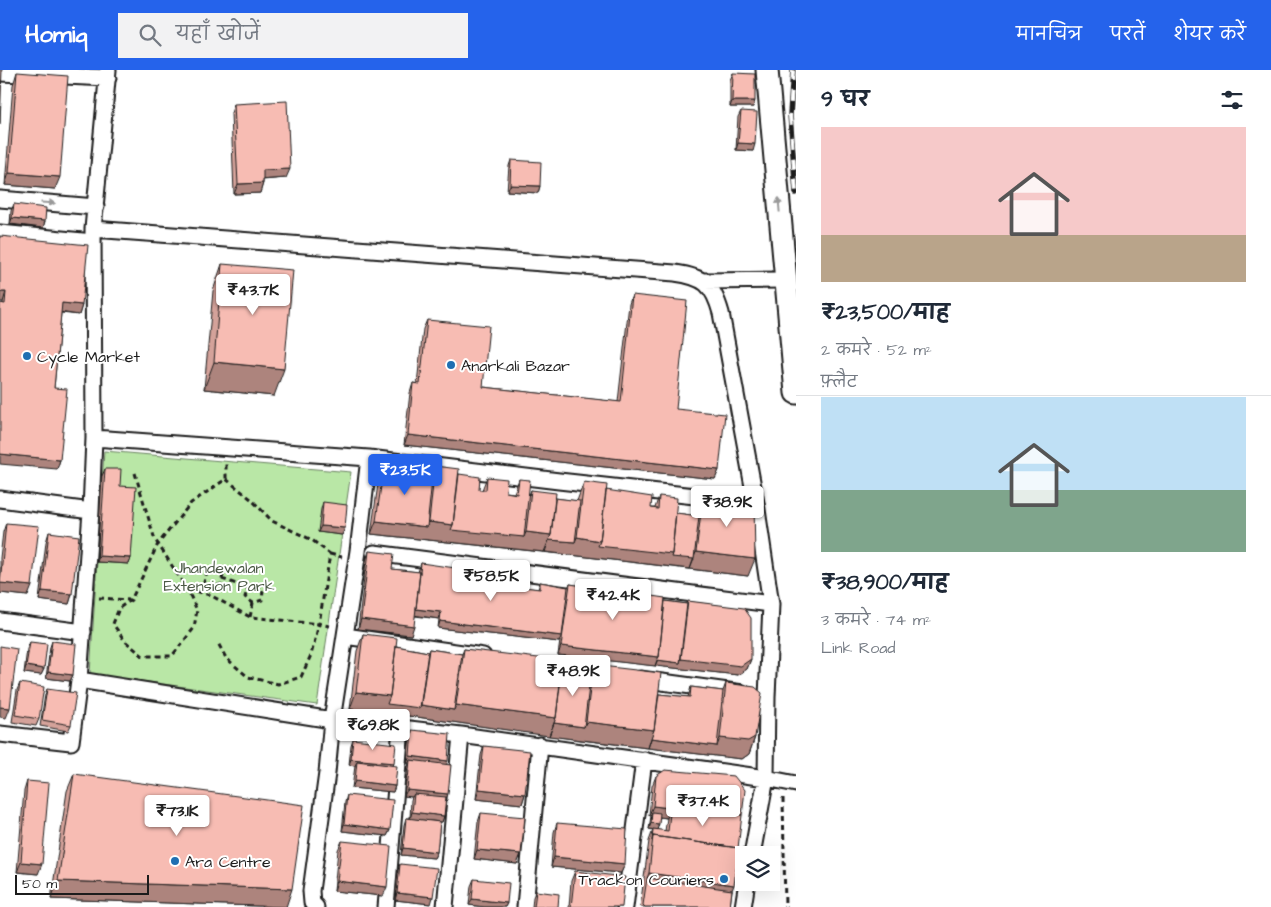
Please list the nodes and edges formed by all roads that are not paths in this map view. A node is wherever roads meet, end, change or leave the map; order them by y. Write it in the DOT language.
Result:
graph roads {
  1 [pos="767,70"];
  2 [pos="0,73"];
  3 [pos="108,74"];
  4 [pos="0,199"];
  5 [pos="96,207"];
  6 [pos="0,233"];
  7 [pos="94,236"];
  8 [pos="786,280"];
  9 [pos="704,281"];
  10 [pos="796,394"];
  11 [pos="94,438"];
  12 [pos="369,458"];
  13 [pos="0,499"];
  14 [pos="756,503"];
  15 [pos="92,511"];
  16 [pos="358,550"];
  17 [pos="771,604"];
  18 [pos="0,622"];
  19 [pos="83,632"];
  20 [pos="345,636"];
  21 [pos="502,659"];
  22 [pos="630,677"];
  23 [pos="79,680"];
  24 [pos="767,697"];
  25 [pos="332,720"];
  26 [pos="401,727"];
  27 [pos="0,734"];
  28 [pos="461,735"];
  29 [pos="540,745"];
  30 [pos="644,760"];
  31 [pos="766,778"];
  32 [pos="796,784"];
  33 [pos="754,846"];
  34 [pos="746,891"];
  35 [pos="316,907"];
  36 [pos="386,907"];
  37 [pos="445,907"];
  38 [pos="525,907"];
  39 [pos="626,907"];
  40 [pos="743,907"];
  8 -- 1 [label="main road, one-way"];
  2 -- 3 [label="street"];
  3 -- 5 [label="street"];
  4 -- 5 [label="street, one-way"];
  5 -- 7 [label="street"];
  6 -- 7 [label="street"];
  7 -- 9 [label="street"];
  7 -- 11 [label="street"];
  8 -- 9 [label="street"];
  8 -- 10 [label="main road"];
  9 -- 14 [label="street"];
  11 -- 12 [label="street"];
  11 -- 15 [label="street"];
  12 -- 14 [label="street"];
  12 -- 16 [label="street"];
  13 -- 15 [label="street"];
  14 -- 17 [label="street"];
  15 -- 19 [label="street"];
  16 -- 17 [label="street"];
  16 -- 20 [label="street"];
  17 -- 24 [label="street"];
  18 -- 19 [label="street"];
  19 -- 23 [label="street"];
  20 -- 21 [label="street"];
  20 -- 25 [label="street"];
  22 -- 24 [label="street"];
  23 -- 25 [label="street"];
  23 -- 27 [label="street"];
  24 -- 31 [label="street"];
  25 -- 26 [label="street"];
  25 -- 35 [label="street"];
  26 -- 28 [label="street"];
  26 -- 36 [label="street"];
  28 -- 29 [label="street"];
  28 -- 37 [label="street"];
  29 -- 30 [label="street"];
  29 -- 38 [label="street"];
  30 -- 31 [label="street"];
  30 -- 39 [label="street"];
  31 -- 32 [label="street"];
  31 -- 33 [label="street"];
  34 -- 40 [label="street"];
}
